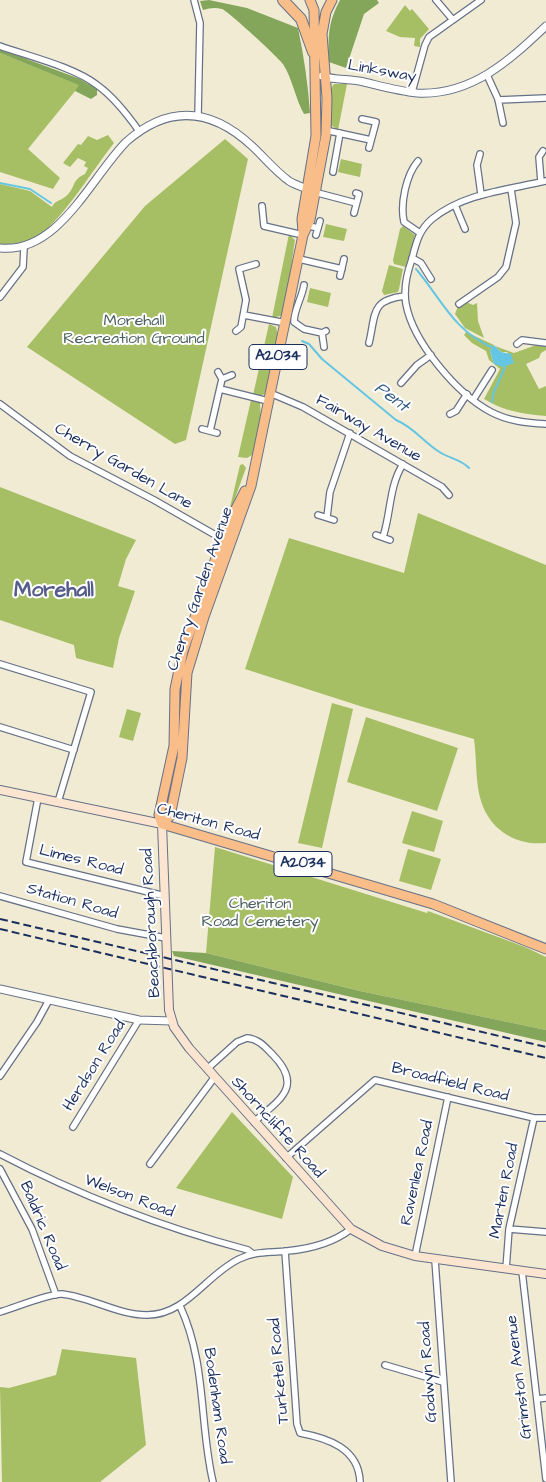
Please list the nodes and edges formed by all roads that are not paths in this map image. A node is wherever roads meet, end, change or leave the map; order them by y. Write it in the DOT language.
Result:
graph roads {
  1 [pos="194,0"];
  2 [pos="283,0"];
  3 [pos="310,0"];
  4 [pos="332,0"];
  5 [pos="436,0"];
  6 [pos="481,0"];
  7 [pos="454,20"];
  8 [pos="546,26"];
  9 [pos="0,46"];
  10 [pos="313,52"];
  11 [pos="314,71"];
  12 [pos="487,76"];
  13 [pos="326,78"];
  14 [pos="412,92"];
  15 [pos="546,98"];
  16 [pos="498,100"];
  17 [pos="198,116"];
  18 [pos="362,119"];
  19 [pos="503,123"];
  20 [pos="316,129"];
  21 [pos="326,130"];
  22 [pos="138,131"];
  23 [pos="340,133"];
  24 [pos="371,140"];
  25 [pos="369,148"];
  26 [pos="543,151"];
  27 [pos="480,154"];
  28 [pos="321,161"];
  29 [pos="418,161"];
  30 [pos="334,164"];
  31 [pos="333,172"];
  32 [pos="544,182"];
  33 [pos="511,189"];
  34 [pos="311,191"];
  35 [pos="356,193"];
  36 [pos="481,194"];
  37 [pos="356,203"];
  38 [pos="455,205"];
  39 [pos="262,206"];
  40 [pos="354,213"];
  41 [pos="305,225"];
  42 [pos="465,229"];
  43 [pos="420,233"];
  44 [pos="303,235"];
  45 [pos="316,235"];
  46 [pos="0,248"];
  47 [pos="24,248"];
  48 [pos="412,258"];
  49 [pos="298,259"];
  50 [pos="344,259"];
  51 [pos="256,264"];
  52 [pos="342,269"];
  53 [pos="340,276"];
  54 [pos="431,279"];
  55 [pos="304,285"];
  56 [pos="292,291"];
  57 [pos="303,293"];
  58 [pos="405,296"];
  59 [pos="0,297"];
  60 [pos="459,304"];
  61 [pos="244,316"];
  62 [pos="286,323"];
  63 [pos="236,331"];
  64 [pos="546,342"];
  65 [pos="369,343"];
  66 [pos="517,344"];
  67 [pos="324,347"];
  68 [pos="431,355"];
  69 [pos="492,370"];
  70 [pos="218,372"];
  71 [pos="232,375"];
  72 [pos="222,379"];
  73 [pos="401,383"];
  74 [pos="220,390"];
  75 [pos="467,394"];
  76 [pos="269,397"];
  77 [pos="473,400"];
  78 [pos="0,404"];
  79 [pos="450,414"];
  80 [pos="546,424"];
  81 [pos="202,429"];
  82 [pos="210,431"];
  83 [pos="216,433"];
  84 [pos="350,433"];
  85 [pos="403,464"];
  86 [pos="250,479"];
  87 [pos="449,495"];
  88 [pos="318,515"];
  89 [pos="326,518"];
  90 [pos="334,520"];
  91 [pos="227,527"];
  92 [pos="211,533"];
  93 [pos="376,535"];
  94 [pos="383,537"];
  95 [pos="390,540"];
  96 [pos="226,541"];
  97 [pos="218,551"];
  98 [pos="0,664"];
  99 [pos="0,727"];
  100 [pos="74,750"];
  101 [pos="0,790"];
  102 [pos="38,798"];
  103 [pos="58,802"];
  104 [pos="162,824"];
  105 [pos="0,896"];
  106 [pos="164,896"];
  107 [pos="166,938"];
  108 [pos="546,949"];
  109 [pos="0,989"];
  110 [pos="49,1000"];
  111 [pos="139,1020"];
  112 [pos="172,1021"];
  113 [pos="207,1069"];
  114 [pos="0,1076"];
  115 [pos="214,1078"];
  116 [pos="448,1097"];
  117 [pos="534,1118"];
  118 [pos="546,1118"];
  119 [pos="254,1122"];
  120 [pos="73,1127"];
  121 [pos="0,1154"];
  122 [pos="286,1158"];
  123 [pos="150,1164"];
  124 [pos="0,1169"];
  125 [pos="351,1229"];
  126 [pos="509,1229"];
  127 [pos="546,1232"];
  128 [pos="285,1251"];
  129 [pos="253,1254"];
  130 [pos="415,1256"];
  131 [pos="435,1260"];
  132 [pos="506,1269"];
  133 [pos="522,1271"];
  134 [pos="546,1274"];
  135 [pos="56,1295"];
  136 [pos="180,1306"];
  137 [pos="0,1312"];
  138 [pos="384,1365"];
  139 [pos="443,1382"];
  140 [pos="546,1398"];
  141 [pos="537,1399"];
  142 [pos="546,1480"];
  143 [pos="213,1482"];
  144 [pos="360,1482"];
  145 [pos="451,1482"];
  1 -- 17 [label="street"];
  2 -- 10 [label="highway"];
  3 -- 10 [label="main road, Cherry Garden Avenue / A2034"];
  4 -- 13 [label="main road, Cherry Garden Avenue / A2034"];
  5 -- 7 [label="street"];
  6 -- 7 [label="street"];
  7 -- 14 [label="street"];
  8 -- 12 [label="street, Linksway"];
  9 -- 22 [label="street"];
  10 -- 11 [label="main road, Cherry Garden Avenue / A2034"];
  11 -- 13 [label="street, Linksway"];
  11 -- 20 [label="main road, Cherry Garden Avenue / A2034"];
  12 -- 14 [label="street, Linksway"];
  12 -- 16 [label="street"];
  13 -- 14 [label="street, Linksway"];
  13 -- 21 [label="main road, Cherry Garden Avenue / A2034"];
  15 -- 16 [label="street"];
  16 -- 19 [label="street"];
  17 -- 22 [label="street"];
  17 -- 34 [label="street"];
  18 -- 24 [label="street"];
  20 -- 21 [label="street"];
  20 -- 34 [label="main road, Cherry Garden Avenue / A2034"];
  21 -- 23 [label="street"];
  21 -- 28 [label="main road, Cherry Garden Avenue / A2034"];
  22 -- 47 [label="street"];
  23 -- 24 [label="street"];
  23 -- 30 [label="street"];
  24 -- 25 [label="street"];
  26 -- 32 [label="street"];
  27 -- 36 [label="street"];
  28 -- 30 [label="street"];
  28 -- 34 [label="main road, Cherry Garden Avenue / A2034"];
  29 -- 43 [label="street"];
  30 -- 31 [label="street"];
  32 -- 33 [label="street"];
  33 -- 36 [label="street"];
  33 -- 60 [label="street"];
  34 -- 37 [label="street"];
  34 -- 41 [label="main road, Cherry Garden Avenue / A2034"];
  35 -- 37 [label="street"];
  36 -- 38 [label="street"];
  37 -- 40 [label="street"];
  38 -- 42 [label="street"];
  38 -- 43 [label="street"];
  39 -- 44 [label="street"];
  41 -- 44 [label="main road, Cherry Garden Avenue / A2034"];
  41 -- 45 [label="street"];
  43 -- 48 [label="street"];
  44 -- 49 [label="main road, Cherry Garden Avenue / A2034"];
  46 -- 47 [label="street"];
  47 -- 59 [label="street"];
  48 -- 54 [label="street"];
  48 -- 58 [label="street"];
  49 -- 52 [label="street"];
  49 -- 56 [label="main road, Cherry Garden Avenue / A2034"];
  50 -- 52 [label="street"];
  51 -- 61 [label="street"];
  52 -- 53 [label="street"];
  55 -- 57 [label="street"];
  56 -- 57 [label="street"];
  56 -- 62 [label="main road, Cherry Garden Avenue / A2034"];
  57 -- 67 [label="street"];
  58 -- 65 [label="street"];
  58 -- 68 [label="street"];
  61 -- 62 [label="street"];
  61 -- 63 [label="street"];
  62 -- 76 [label="main road, Cherry Garden Avenue / A2034"];
  64 -- 66 [label="street"];
  68 -- 73 [label="street"];
  68 -- 75 [label="street"];
  69 -- 77 [label="street"];
  70 -- 72 [label="street"];
  71 -- 72 [label="street"];
  72 -- 74 [label="street"];
  74 -- 76 [label="street, Fairway Avenue"];
  74 -- 82 [label="street"];
  75 -- 77 [label="street"];
  75 -- 79 [label="street"];
  76 -- 84 [label="street, Fairway Avenue"];
  76 -- 86 [label="main road, Cherry Garden Avenue / A2034"];
  77 -- 80 [label="street"];
  78 -- 92 [label="street, Cherry Garden Lane"];
  81 -- 82 [label="street"];
  82 -- 83 [label="street"];
  84 -- 85 [label="street, Fairway Avenue"];
  84 -- 89 [label="street"];
  85 -- 87 [label="street, Fairway Avenue"];
  85 -- 94 [label="street"];
  86 -- 91 [label="main road, Cherry Garden Avenue / A2034"];
  86 -- 96 [label="main road, Cherry Garden Avenue / A2034"];
  88 -- 89 [label="street"];
  89 -- 90 [label="street"];
  91 -- 92 [label="street"];
  91 -- 96 [label="main road, Cherry Garden Avenue / A2034"];
  92 -- 96 [label="street, Cherry Garden Lane"];
  92 -- 97 [label="street"];
  93 -- 94 [label="street"];
  94 -- 95 [label="street"];
  96 -- 97 [label="main road, Cherry Garden Avenue / A2034"];
  96 -- 104 [label="main road, Cherry Garden Avenue / A2034"];
  97 -- 104 [label="main road, Cherry Garden Avenue / A2034"];
  98 -- 100 [label="street"];
  99 -- 100 [label="street"];
  100 -- 103 [label="street"];
  101 -- 102 [label="main road, Cheriton Road"];
  102 -- 103 [label="main road, Cheriton Road"];
  102 -- 106 [label="street, Limes Road"];
  103 -- 104 [label="main road, Cheriton Road"];
  104 -- 106 [label="main road, Beachborough Road"];
  104 -- 108 [label="main road, Cheriton Road / A2034"];
  105 -- 107 [label="street, Station Road"];
  106 -- 107 [label="main road, Beachborough Road"];
  107 -- 112 [label="main road, Beachborough Road"];
  109 -- 110 [label="street"];
  110 -- 111 [label="street"];
  110 -- 114 [label="street"];
  111 -- 112 [label="street"];
  111 -- 120 [label="street, Herdson Road"];
  112 -- 113 [label="main road, Shorncliffe Road"];
  113 -- 115 [label="main road, Shorncliffe Road"];
  113 -- 119 [label="street"];
  115 -- 119 [label="main road, Shorncliffe Road"];
  115 -- 123 [label="street"];
  116 -- 117 [label="street, Broadfield Road"];
  116 -- 122 [label="street, Broadfield Road"];
  116 -- 130 [label="street, Ravenlea Road"];
  117 -- 118 [label="street, Broadfield Road"];
  117 -- 126 [label="street, Marten Road"];
  119 -- 122 [label="main road, Shorncliffe Road"];
  121 -- 129 [label="street, Welson Road"];
  122 -- 125 [label="main road, Shorncliffe Road"];
  124 -- 135 [label="street, Baldric Road"];
  125 -- 128 [label="street"];
  125 -- 130 [label="main road, Shorncliffe Road"];
  126 -- 127 [label="street"];
  126 -- 132 [label="street, Marten Road"];
  128 -- 129 [label="street"];
  128 -- 144 [label="street, Turketel Road"];
  129 -- 136 [label="street"];
  130 -- 131 [label="main road, Shorncliffe Road"];
  131 -- 132 [label="main road, Shorncliffe Road"];
  131 -- 139 [label="street, Godwyn Road"];
  132 -- 133 [label="main road, Shorncliffe Road"];
  133 -- 134 [label="main road, Shorncliffe Road"];
  133 -- 141 [label="street, Grimston Avenue"];
  135 -- 136 [label="street"];
  135 -- 137 [label="street"];
  136 -- 143 [label="street, Bodenham Road"];
  138 -- 139 [label="street"];
  139 -- 145 [label="street, Godwyn Road"];
  140 -- 141 [label="street"];
  141 -- 142 [label="street, Grimston Avenue"];
}
